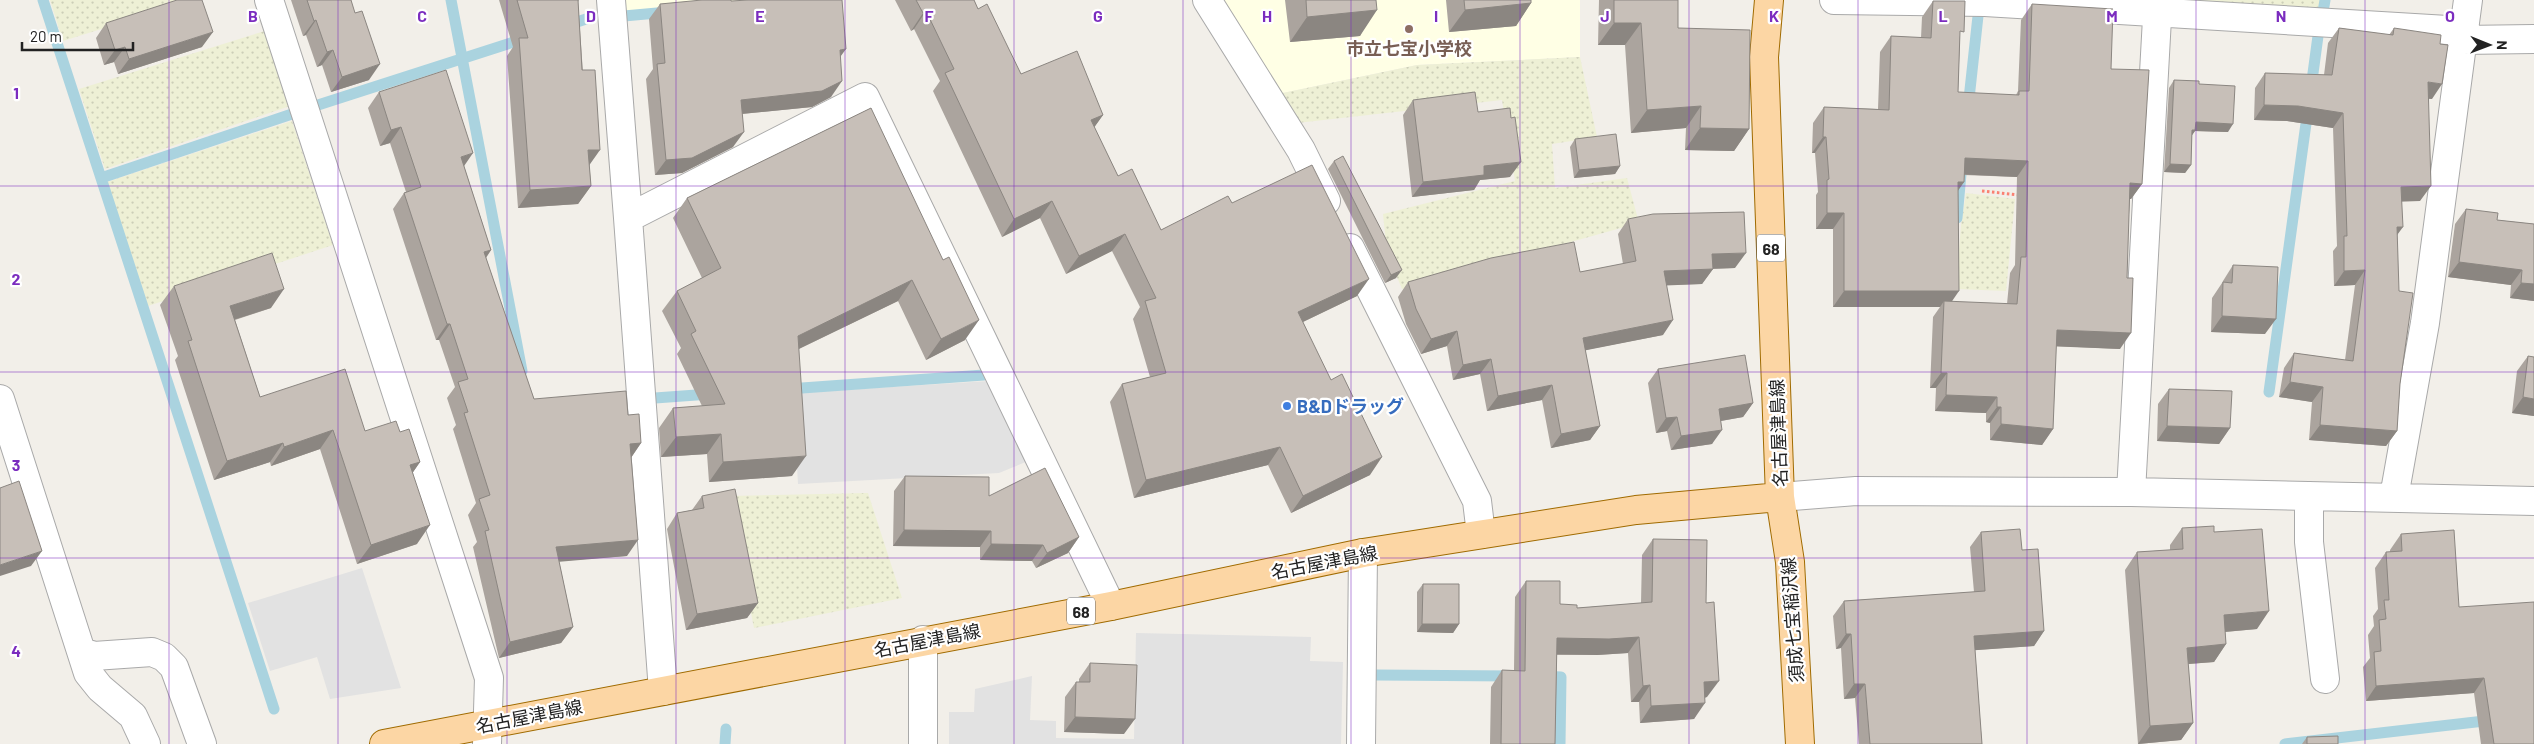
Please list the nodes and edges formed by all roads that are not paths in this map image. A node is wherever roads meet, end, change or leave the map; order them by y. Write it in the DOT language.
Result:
graph roads {
  1 [pos="269,0"];
  2 [pos="610,0"];
  3 [pos="1207,0"];
  4 [pos="1769,0"];
  5 [pos="1834,0"];
  6 [pos="2468,0"];
  7 [pos="2157,7"];
  8 [pos="2463,36"];
  9 [pos="2534,39"];
  10 [pos="628,218"];
  11 [pos="0,399"];
  12 [pos="2131,492"];
  13 [pos="1780,496"];
  14 [pos="2308,496"];
  15 [pos="2394,497"];
  16 [pos="2534,501"];
  17 [pos="1481,534"];
  18 [pos="1363,553"];
  19 [pos="1111,606"];
  20 [pos="923,640"];
  21 [pos="82,652"];
  22 [pos="2325,679"];
  23 [pos="663,691"];
  24 [pos="488,734"];
  25 [pos="146,744"];
  26 [pos="202,744"];
  27 [pos="384,744"];
  28 [pos="923,744"];
  29 [pos="1362,744"];
  30 [pos="1800,744"];
  1 -- 24 [label="street"];
  2 -- 10 [label="street"];
  3 -- 17 [label="street"];
  4 -- 13 [label="main road, 名古屋津島線 / 68"];
  5 -- 7 [label="street"];
  6 -- 8 [label="street"];
  7 -- 8 [label="street"];
  7 -- 12 [label="street"];
  8 -- 9 [label="street"];
  8 -- 15 [label="street"];
  10 -- 19 [label="street"];
  10 -- 23 [label="street"];
  11 -- 21 [label="street"];
  12 -- 13 [label="street"];
  12 -- 14 [label="street"];
  13 -- 17 [label="main road, 名古屋津島線 / 68"];
  13 -- 30 [label="main road, 須成七宝稲沢線"];
  14 -- 15 [label="street"];
  14 -- 22 [label="street"];
  15 -- 16 [label="street"];
  17 -- 18 [label="main road, 名古屋津島線 / 68"];
  18 -- 19 [label="main road, 名古屋津島線 / 68"];
  18 -- 29 [label="street"];
  19 -- 20 [label="main road, 名古屋津島線 / 68"];
  20 -- 23 [label="main road, 名古屋津島線 / 68"];
  20 -- 28 [label="street"];
  21 -- 25 [label="street"];
  21 -- 26 [label="street"];
  23 -- 24 [label="main road, 名古屋津島線 / 68"];
  24 -- 27 [label="main road, 名古屋津島線 / 68"];
}
